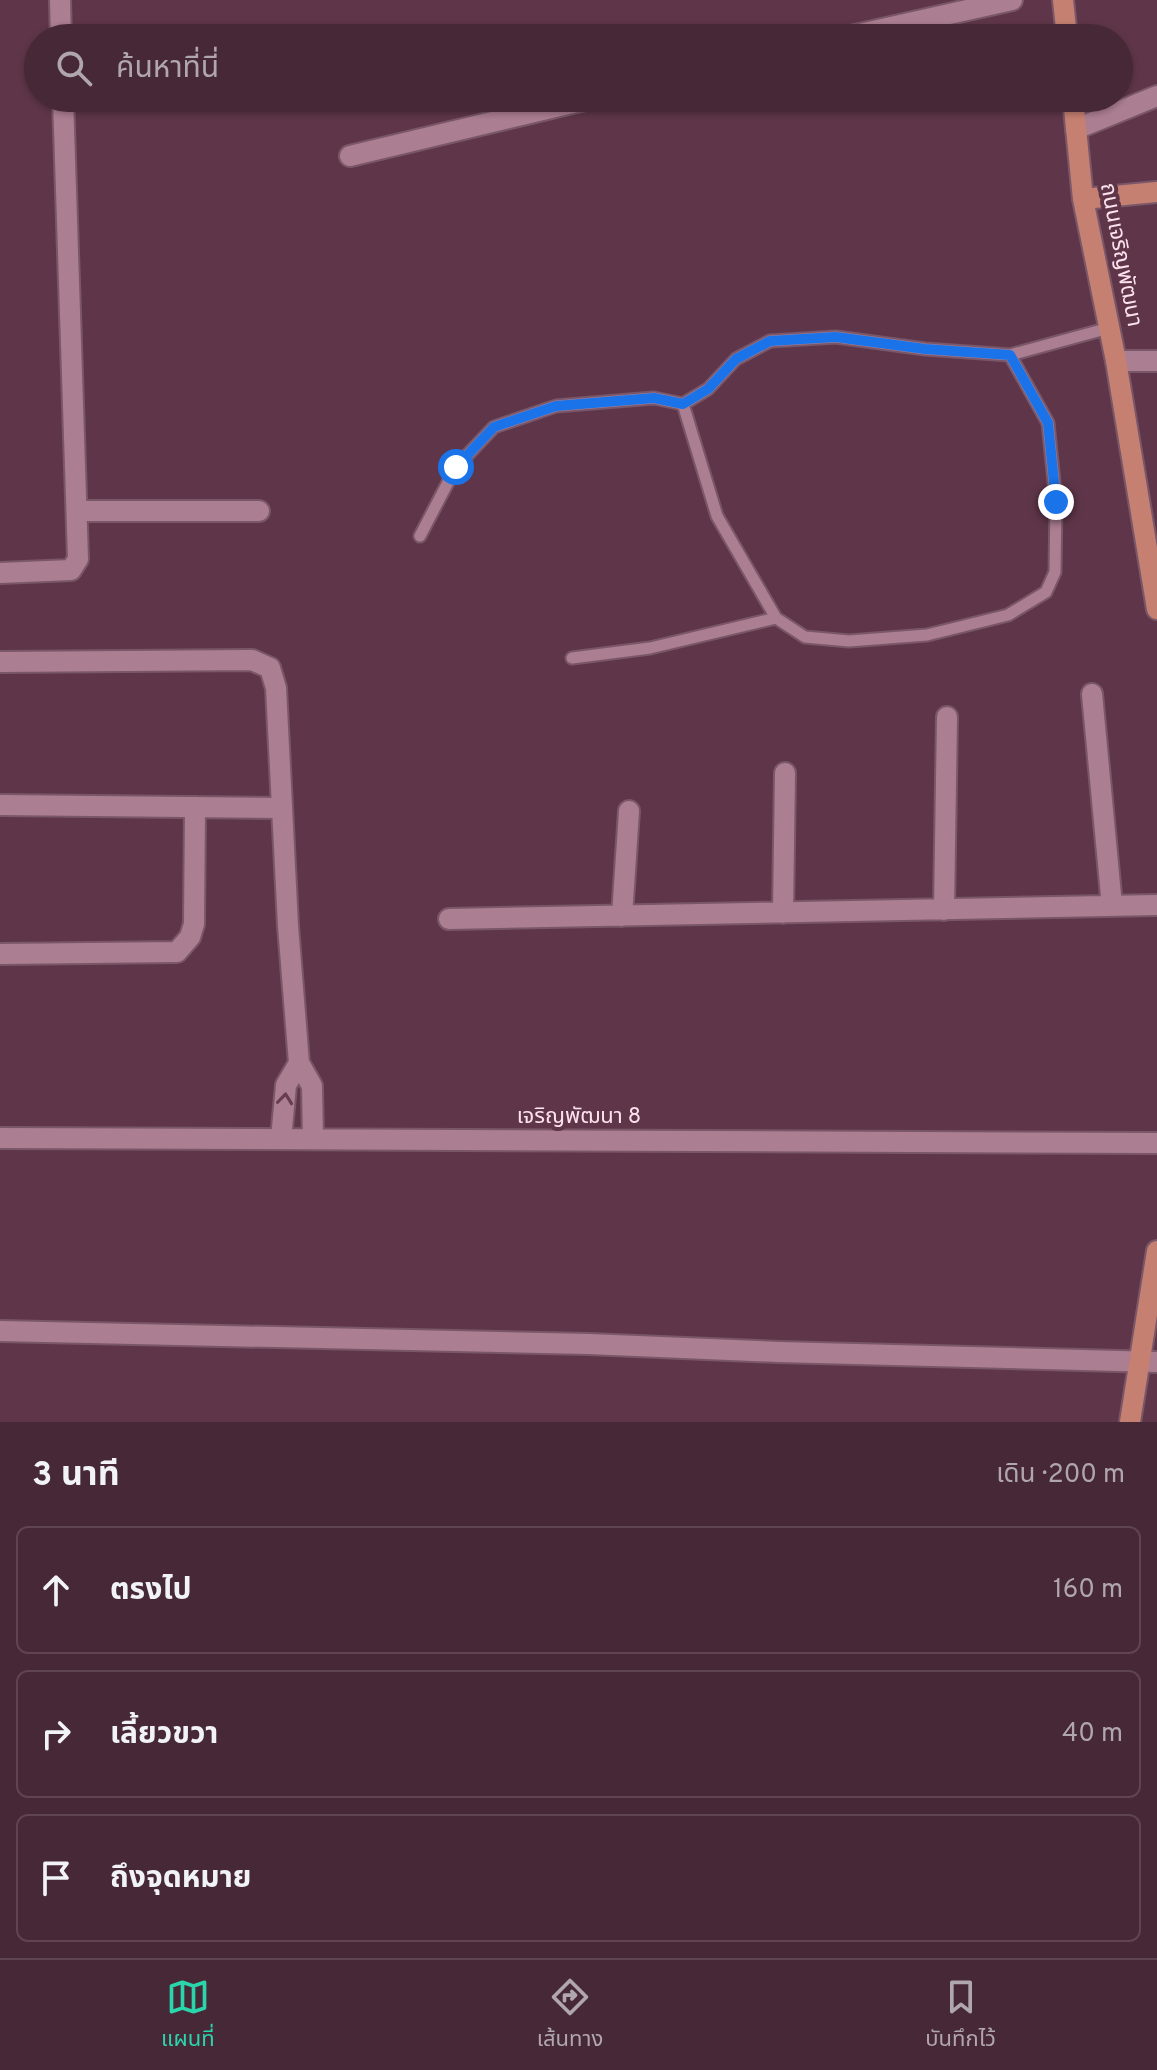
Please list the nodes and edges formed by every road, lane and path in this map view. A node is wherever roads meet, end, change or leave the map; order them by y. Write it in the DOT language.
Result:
graph roads {
  1 [pos="60,0"];
  2 [pos="1012,0"];
  3 [pos="1063,0"];
  4 [pos="61,24"];
  5 [pos="905,24"];
  6 [pos="1066,24"];
  7 [pos="1157,96"];
  8 [pos="1133,106"];
  9 [pos="63,112"];
  10 [pos="534,112"];
  11 [pos="1074,112"];
  12 [pos="1118,112"];
  13 [pos="1076,129"];
  14 [pos="350,156"];
  15 [pos="1157,192"];
  16 [pos="1083,199"];
  17 [pos="1109,328"];
  18 [pos="1010,355"];
  19 [pos="1116,361"];
  20 [pos="1157,361"];
  21 [pos="683,404"];
  22 [pos="77,511"];
  23 [pos="259,511"];
  24 [pos="420,536"];
  25 [pos="0,573"];
  26 [pos="1157,609"];
  27 [pos="776,618"];
  28 [pos="572,658"];
  29 [pos="0,662"];
  30 [pos="1092,694"];
  31 [pos="947,717"];
  32 [pos="785,773"];
  33 [pos="0,805"];
  34 [pos="195,807"];
  35 [pos="282,808"];
  36 [pos="629,811"];
  37 [pos="1157,905"];
  38 [pos="1112,906"];
  39 [pos="944,910"];
  40 [pos="783,913"];
  41 [pos="622,916"];
  42 [pos="449,919"];
  43 [pos="0,954"];
  44 [pos="299,1063"];
  45 [pos="0,1138"];
  46 [pos="281,1139"];
  47 [pos="313,1139"];
  48 [pos="1157,1143"];
  49 [pos="1157,1251"];
  50 [pos="0,1331"];
  51 [pos="1148,1361"];
  52 [pos="1130,1422"];
  1 -- 4 [label="street"];
  2 -- 5 [label="street"];
  3 -- 6 [label="street"];
  7 -- 8 [label="street"];
  9 -- 22 [label="street"];
  10 -- 14 [label="street"];
  11 -- 13 [label="street, ถนนเจริญพัฒนา"];
  12 -- 13 [label="street"];
  13 -- 16 [label="street, ถนนเจริญพัฒนา"];
  15 -- 16 [label="street"];
  16 -- 17 [label="street, ถนนเจริญพัฒนา"];
  17 -- 18 [label="lane"];
  17 -- 19 [label="street, ถนนเจริญพัฒนา"];
  18 -- 21 [label="lane"];
  18 -- 27 [label="lane"];
  19 -- 20 [label="street"];
  19 -- 26 [label="street, ถนนเจริญพัฒนา"];
  21 -- 24 [label="lane"];
  21 -- 27 [label="lane"];
  22 -- 23 [label="street"];
  22 -- 25 [label="street"];
  27 -- 28 [label="lane"];
  29 -- 35 [label="street"];
  30 -- 38 [label="street"];
  31 -- 39 [label="street"];
  32 -- 40 [label="street"];
  33 -- 34 [label="street"];
  34 -- 35 [label="street"];
  34 -- 43 [label="street"];
  35 -- 44 [label="street"];
  36 -- 41 [label="street"];
  37 -- 38 [label="street"];
  38 -- 39 [label="street"];
  39 -- 40 [label="street"];
  40 -- 41 [label="street"];
  41 -- 42 [label="street"];
  46 -- 44 [label="street, one-way"];
  44 -- 47 [label="street"];
  45 -- 46 [label="street, เจริญพัฒนา 8"];
  46 -- 47 [label="street, เจริญพัฒนา 8"];
  47 -- 48 [label="street, เจริญพัฒนา 8"];
  49 -- 51 [label="street"];
  50 -- 51 [label="street"];
  51 -- 52 [label="street"];
}
